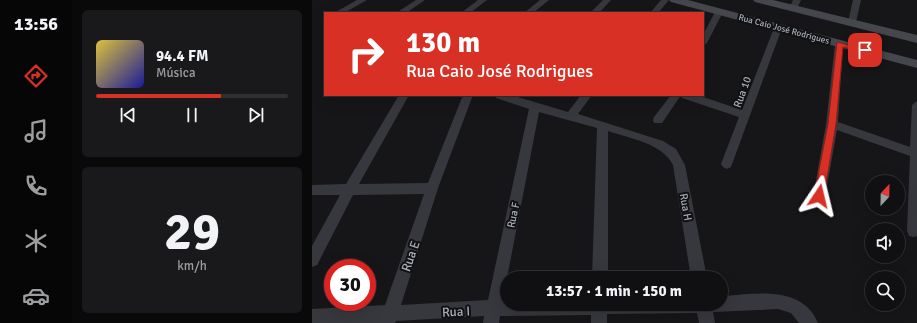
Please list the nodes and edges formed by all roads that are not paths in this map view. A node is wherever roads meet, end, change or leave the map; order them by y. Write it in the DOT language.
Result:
graph roads {
  1 [pos="363,0"];
  2 [pos="484,0"];
  3 [pos="545,0"];
  4 [pos="607,0"];
  5 [pos="665,0"];
  6 [pos="675,0"];
  7 [pos="759,0"];
  8 [pos="856,0"];
  9 [pos="416,1"];
  10 [pos="795,4"];
  11 [pos="340,12"];
  12 [pos="401,12"];
  13 [pos="466,12"];
  14 [pos="529,12"];
  15 [pos="595,12"];
  16 [pos="655,12"];
  17 [pos="719,12"];
  18 [pos="852,22"];
  19 [pos="778,28"];
  20 [pos="917,39"];
  21 [pos="704,41"];
  22 [pos="840,44"];
  23 [pos="917,64"];
  24 [pos="403,96"];
  25 [pos="468,96"];
  26 [pos="503,96"];
  27 [pos="586,96"];
  28 [pos="675,96"];
  29 [pos="689,96"];
  30 [pos="917,105"];
  31 [pos="535,107"];
  32 [pos="746,115"];
  33 [pos="571,116"];
  34 [pos="658,120"];
  35 [pos="832,124"];
  36 [pos="603,125"];
  37 [pos="915,153"];
  38 [pos="727,164"];
  39 [pos="432,188"];
  40 [pos="312,190"];
  41 [pos="349,190"];
  42 [pos="819,196"];
  43 [pos="914,231"];
  44 [pos="312,260"];
  45 [pos="600,271"];
  46 [pos="698,271"];
  47 [pos="728,304"];
  48 [pos="541,311"];
  49 [pos="599,311"];
  50 [pos="705,311"];
  51 [pos="312,316"];
  52 [pos="492,316"];
  53 [pos="388,319"];
  54 [pos="599,323"];
  55 [pos="707,323"];
  56 [pos="810,323"];
  1 -- 11 [label="street"];
  2 -- 13 [label="street"];
  3 -- 14 [label="street"];
  4 -- 15 [label="street"];
  5 -- 16 [label="street"];
  6 -- 17 [label="street, Rua Caio José Rodrigues"];
  7 -- 10 [label="street"];
  8 -- 18 [label="street"];
  9 -- 12 [label="street"];
  10 -- 18 [label="street"];
  17 -- 19 [label="street, Rua Caio José Rodrigues"];
  17 -- 21 [label="street"];
  18 -- 20 [label="street"];
  19 -- 22 [label="street, Rua Caio José Rodrigues"];
  19 -- 32 [label="street, Rua 10"];
  22 -- 23 [label="street, Rua Caio José Rodrigues"];
  22 -- 35 [label="street"];
  24 -- 41 [label="street"];
  25 -- 39 [label="street, Rua E"];
  26 -- 31 [label="street"];
  27 -- 33 [label="street"];
  28 -- 34 [label="street"];
  29 -- 32 [label="street"];
  30 -- 37 [label="street"];
  31 -- 33 [label="street"];
  31 -- 52 [label="street, Rua F"];
  32 -- 38 [label="street, Rua 10"];
  33 -- 36 [label="street"];
  35 -- 37 [label="street"];
  35 -- 42 [label="street"];
  36 -- 45 [label="street"];
  36 -- 46 [label="street, Rua H"];
  37 -- 43 [label="street"];
  39 -- 41 [label="street"];
  39 -- 53 [label="street, Rua E"];
  40 -- 41 [label="street"];
  41 -- 44 [label="street"];
  47 -- 56 [label="street, Rua I"];
  48 -- 52 [label="street, Rua I"];
  49 -- 54 [label="street"];
  50 -- 55 [label="street"];
  51 -- 53 [label="street, Rua I"];
  52 -- 53 [label="street, Rua I"];
}
